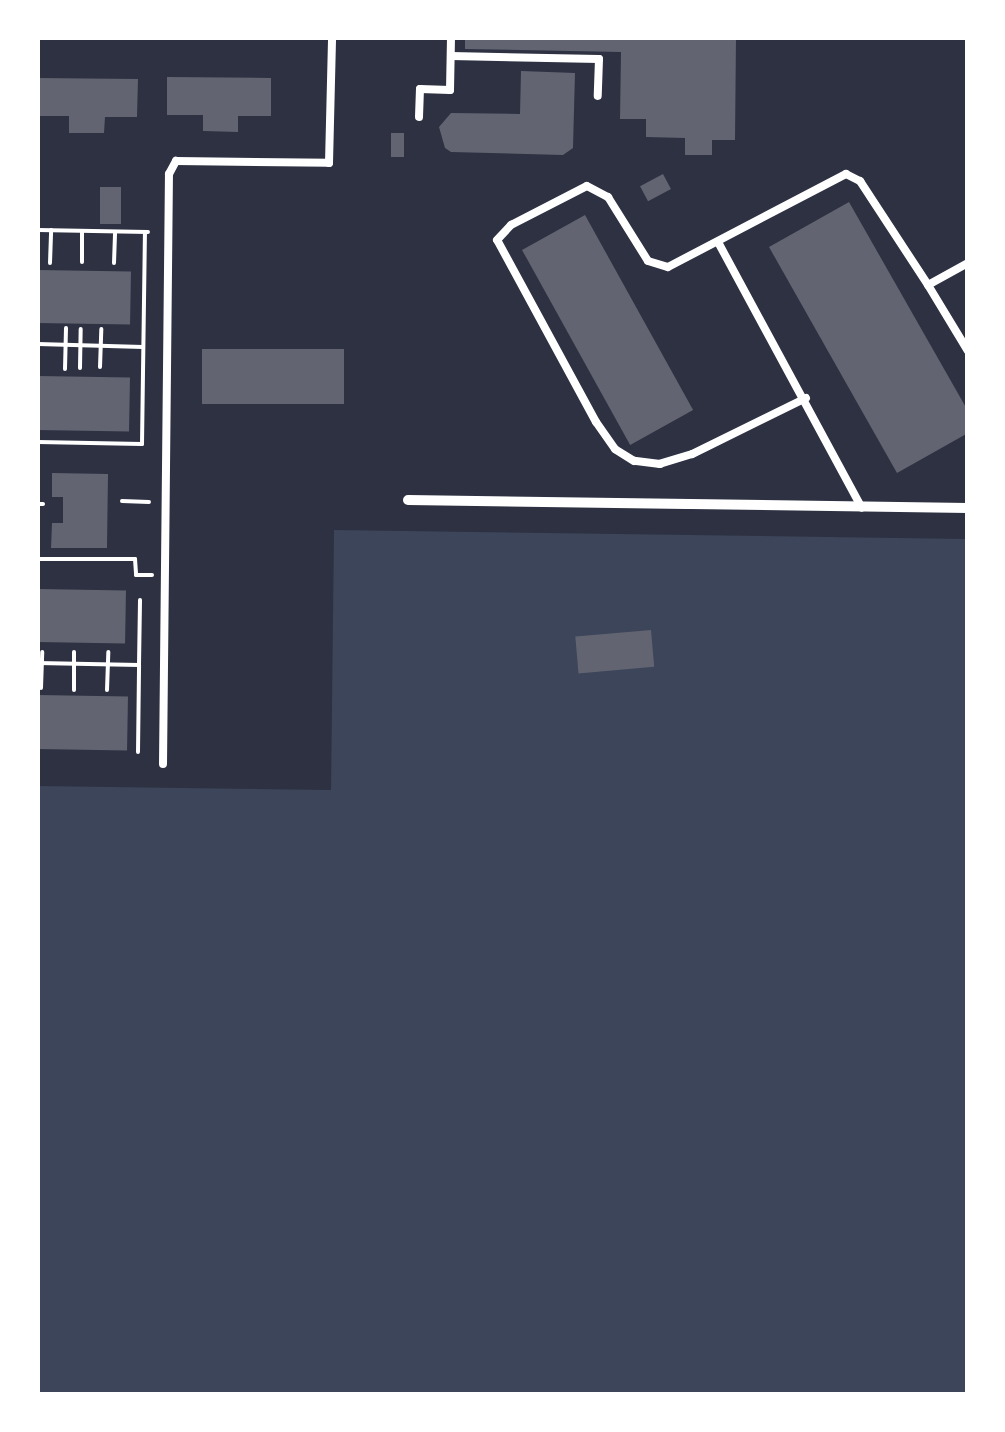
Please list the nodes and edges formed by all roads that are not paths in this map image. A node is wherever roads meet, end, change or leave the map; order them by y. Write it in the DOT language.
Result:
graph roads {
  1 [pos="332,38"];
  2 [pos="451,38"];
  3 [pos="451,56"];
  4 [pos="598,96"];
  5 [pos="420,118"];
  6 [pos="718,242"];
  7 [pos="968,263"];
  8 [pos="928,286"];
  9 [pos="968,352"];
  10 [pos="806,398"];
  11 [pos="408,500"];
  12 [pos="862,508"];
  13 [pos="968,508"];
  14 [pos="162,764"];
  1 -- 14 [label="lane"];
  2 -- 3 [label="lane"];
  3 -- 4 [label="lane"];
  3 -- 5 [label="lane"];
  6 -- 8 [label="lane"];
  6 -- 10 [label="lane"];
  6 -- 10 [label="lane"];
  7 -- 8 [label="lane"];
  8 -- 9 [label="lane"];
  10 -- 12 [label="lane"];
  11 -- 12 [label="street"];
  12 -- 13 [label="street"];
}
